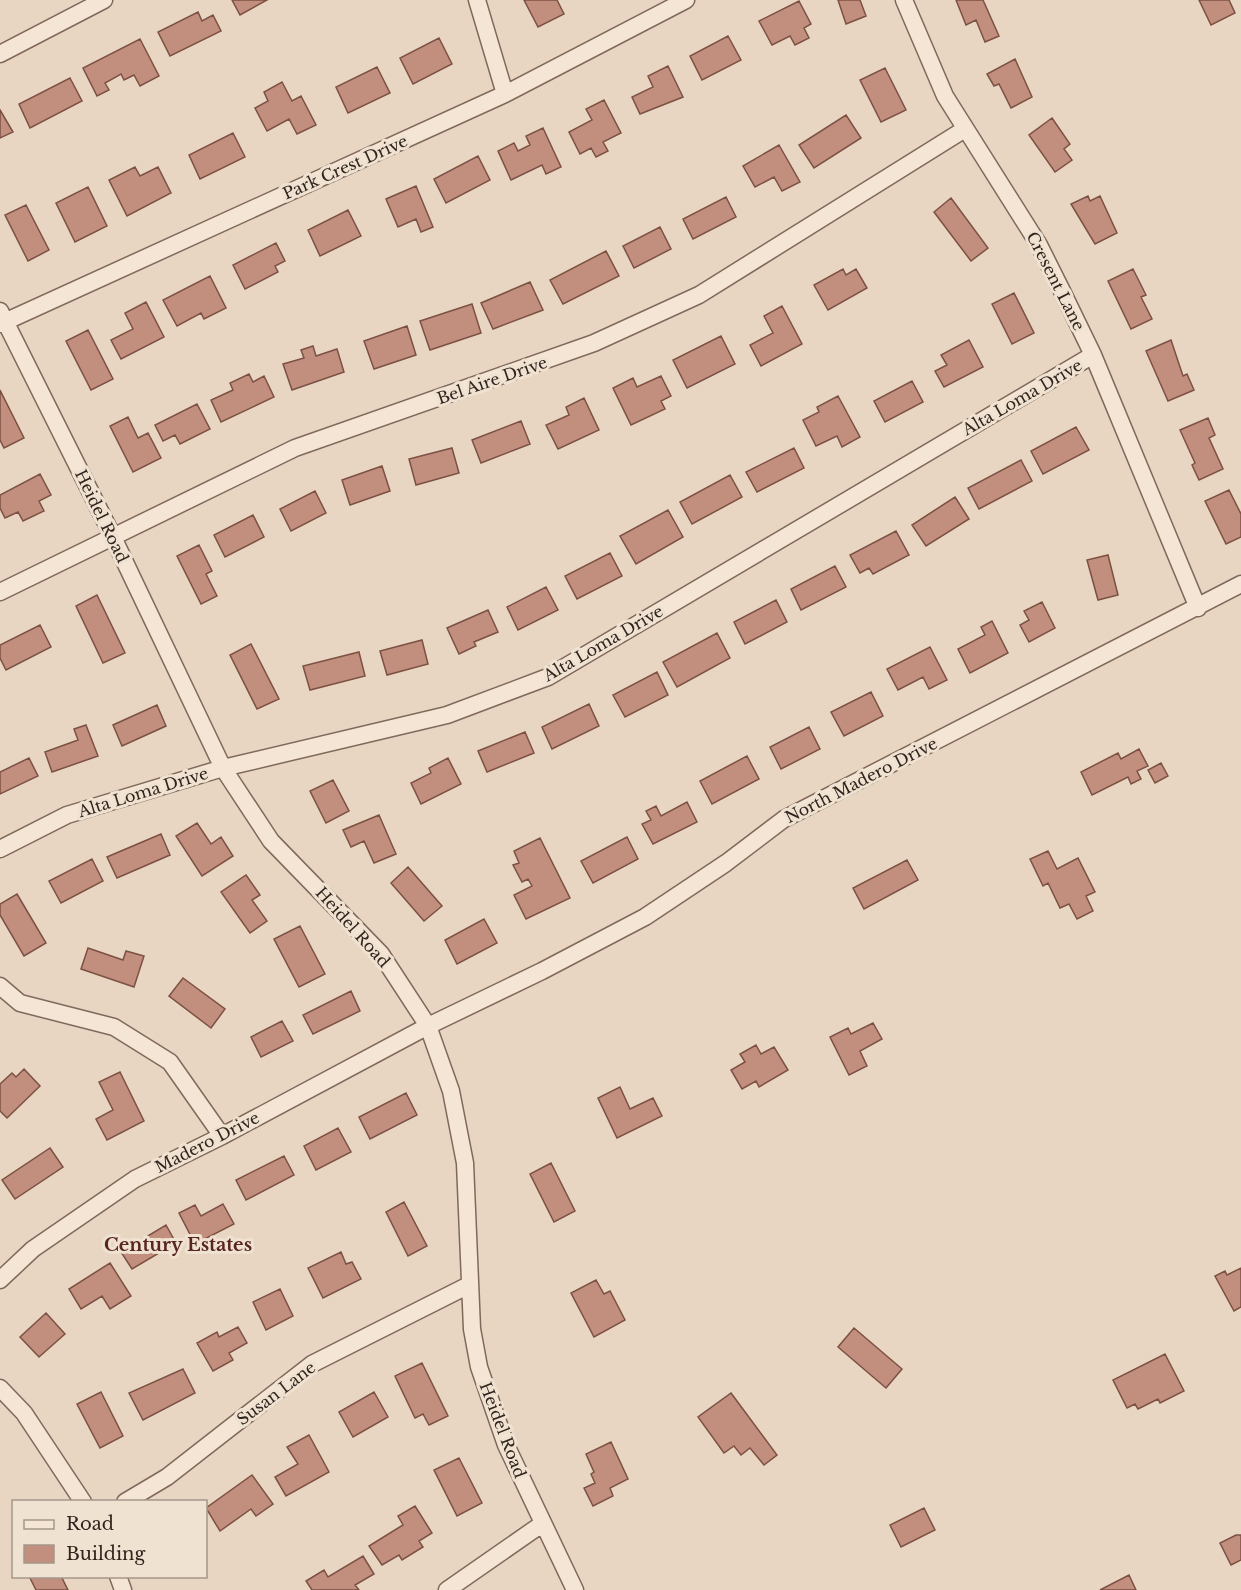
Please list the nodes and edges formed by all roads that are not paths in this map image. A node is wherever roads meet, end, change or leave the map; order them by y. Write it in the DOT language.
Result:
graph roads {
  1 [pos="104,0"];
  2 [pos="477,0"];
  3 [pos="686,0"];
  4 [pos="904,0"];
  5 [pos="0,54"];
  6 [pos="505,94"];
  7 [pos="965,129"];
  8 [pos="2,319"];
  9 [pos="1093,355"];
  10 [pos="112,535"];
  11 [pos="1241,584"];
  12 [pos="0,592"];
  13 [pos="1198,608"];
  14 [pos="223,768"];
  15 [pos="0,849"];
  16 [pos="0,986"];
  17 [pos="428,1026"];
  18 [pos="222,1136"];
  19 [pos="0,1280"];
  20 [pos="469,1285"];
  21 [pos="0,1388"];
  22 [pos="82,1500"];
  23 [pos="128,1500"];
  24 [pos="542,1524"];
  25 [pos="447,1590"];
  26 [pos="575,1590"];
  1 -- 5 [label="street"];
  2 -- 6 [label="street"];
  3 -- 6 [label="street, Park Crest Drive"];
  4 -- 7 [label="street, Cresent Lane"];
  6 -- 8 [label="street, Park Crest Drive"];
  7 -- 9 [label="street, Cresent Lane"];
  7 -- 10 [label="street, Bel Aire Drive"];
  8 -- 10 [label="street, Heidel Road"];
  9 -- 13 [label="street, Cresent Lane"];
  9 -- 14 [label="street, Alta Loma Drive"];
  10 -- 12 [label="street, Bel Aire Drive"];
  10 -- 14 [label="street, Heidel Road"];
  11 -- 13 [label="street, North Madero Drive"];
  13 -- 17 [label="street, North Madero Drive"];
  14 -- 15 [label="street, Alta Loma Drive"];
  14 -- 17 [label="street, Heidel Road"];
  16 -- 18 [label="street"];
  17 -- 18 [label="street, Madero Drive"];
  17 -- 20 [label="street, Heidel Road"];
  18 -- 19 [label="street, Madero Drive"];
  20 -- 23 [label="street, Susan Lane"];
  20 -- 24 [label="street, Heidel Road"];
  21 -- 22 [label="street"];
  24 -- 25 [label="street"];
  24 -- 26 [label="street, Heidel Road"];
}
